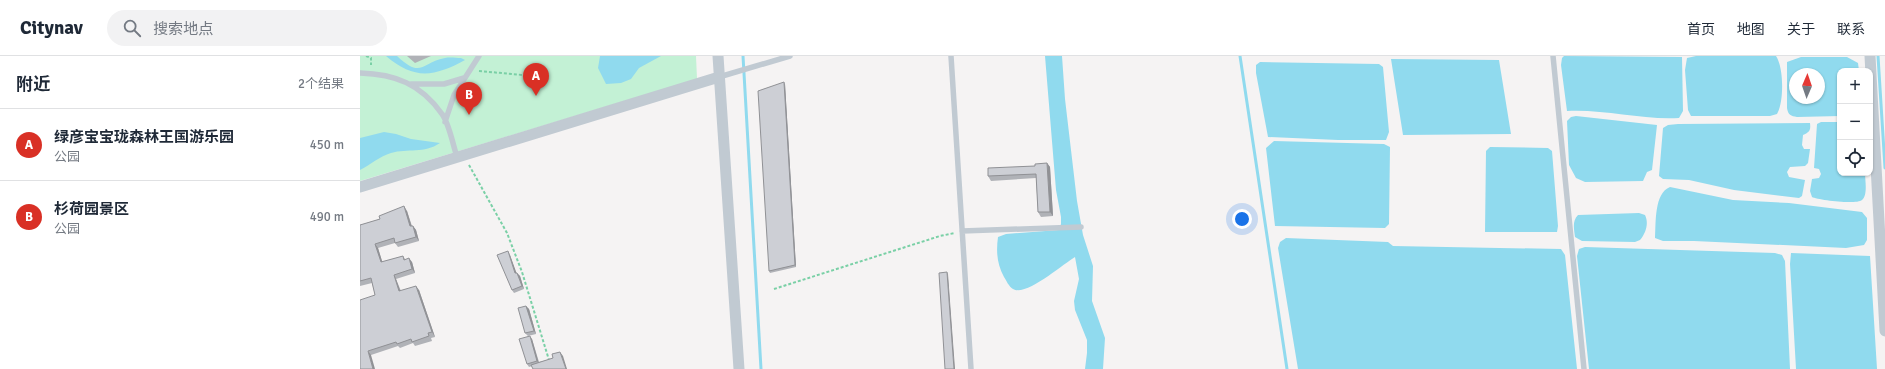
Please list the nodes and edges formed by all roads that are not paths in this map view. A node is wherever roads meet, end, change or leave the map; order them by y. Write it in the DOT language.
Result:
graph roads {
  1 [pos="479,56"];
  2 [pos="718,56"];
  3 [pos="790,56"];
  4 [pos="951,56"];
  5 [pos="1553,56"];
  6 [pos="1870,56"];
  7 [pos="360,73"];
  8 [pos="719,77"];
  9 [pos="464,78"];
  10 [pos="408,84"];
  11 [pos="445,122"];
  12 [pos="460,156"];
  13 [pos="360,187"];
  14 [pos="1081,227"];
  15 [pos="962,231"];
  16 [pos="1885,330"];
  17 [pos="738,369"];
  18 [pos="971,369"];
  19 [pos="1584,369"];
  1 -- 9 [label="lane"];
  2 -- 8 [label="street"];
  3 -- 8 [label="lane"];
  4 -- 15 [label="lane"];
  5 -- 19 [label="lane"];
  6 -- 16 [label="street"];
  7 -- 10 [label="lane"];
  8 -- 12 [label="street"];
  8 -- 17 [label="street"];
  9 -- 10 [label="lane"];
  9 -- 11 [label="lane"];
  10 -- 11 [label="lane"];
  11 -- 12 [label="lane"];
  12 -- 13 [label="street"];
  14 -- 15 [label="lane"];
  15 -- 18 [label="lane"];
}
